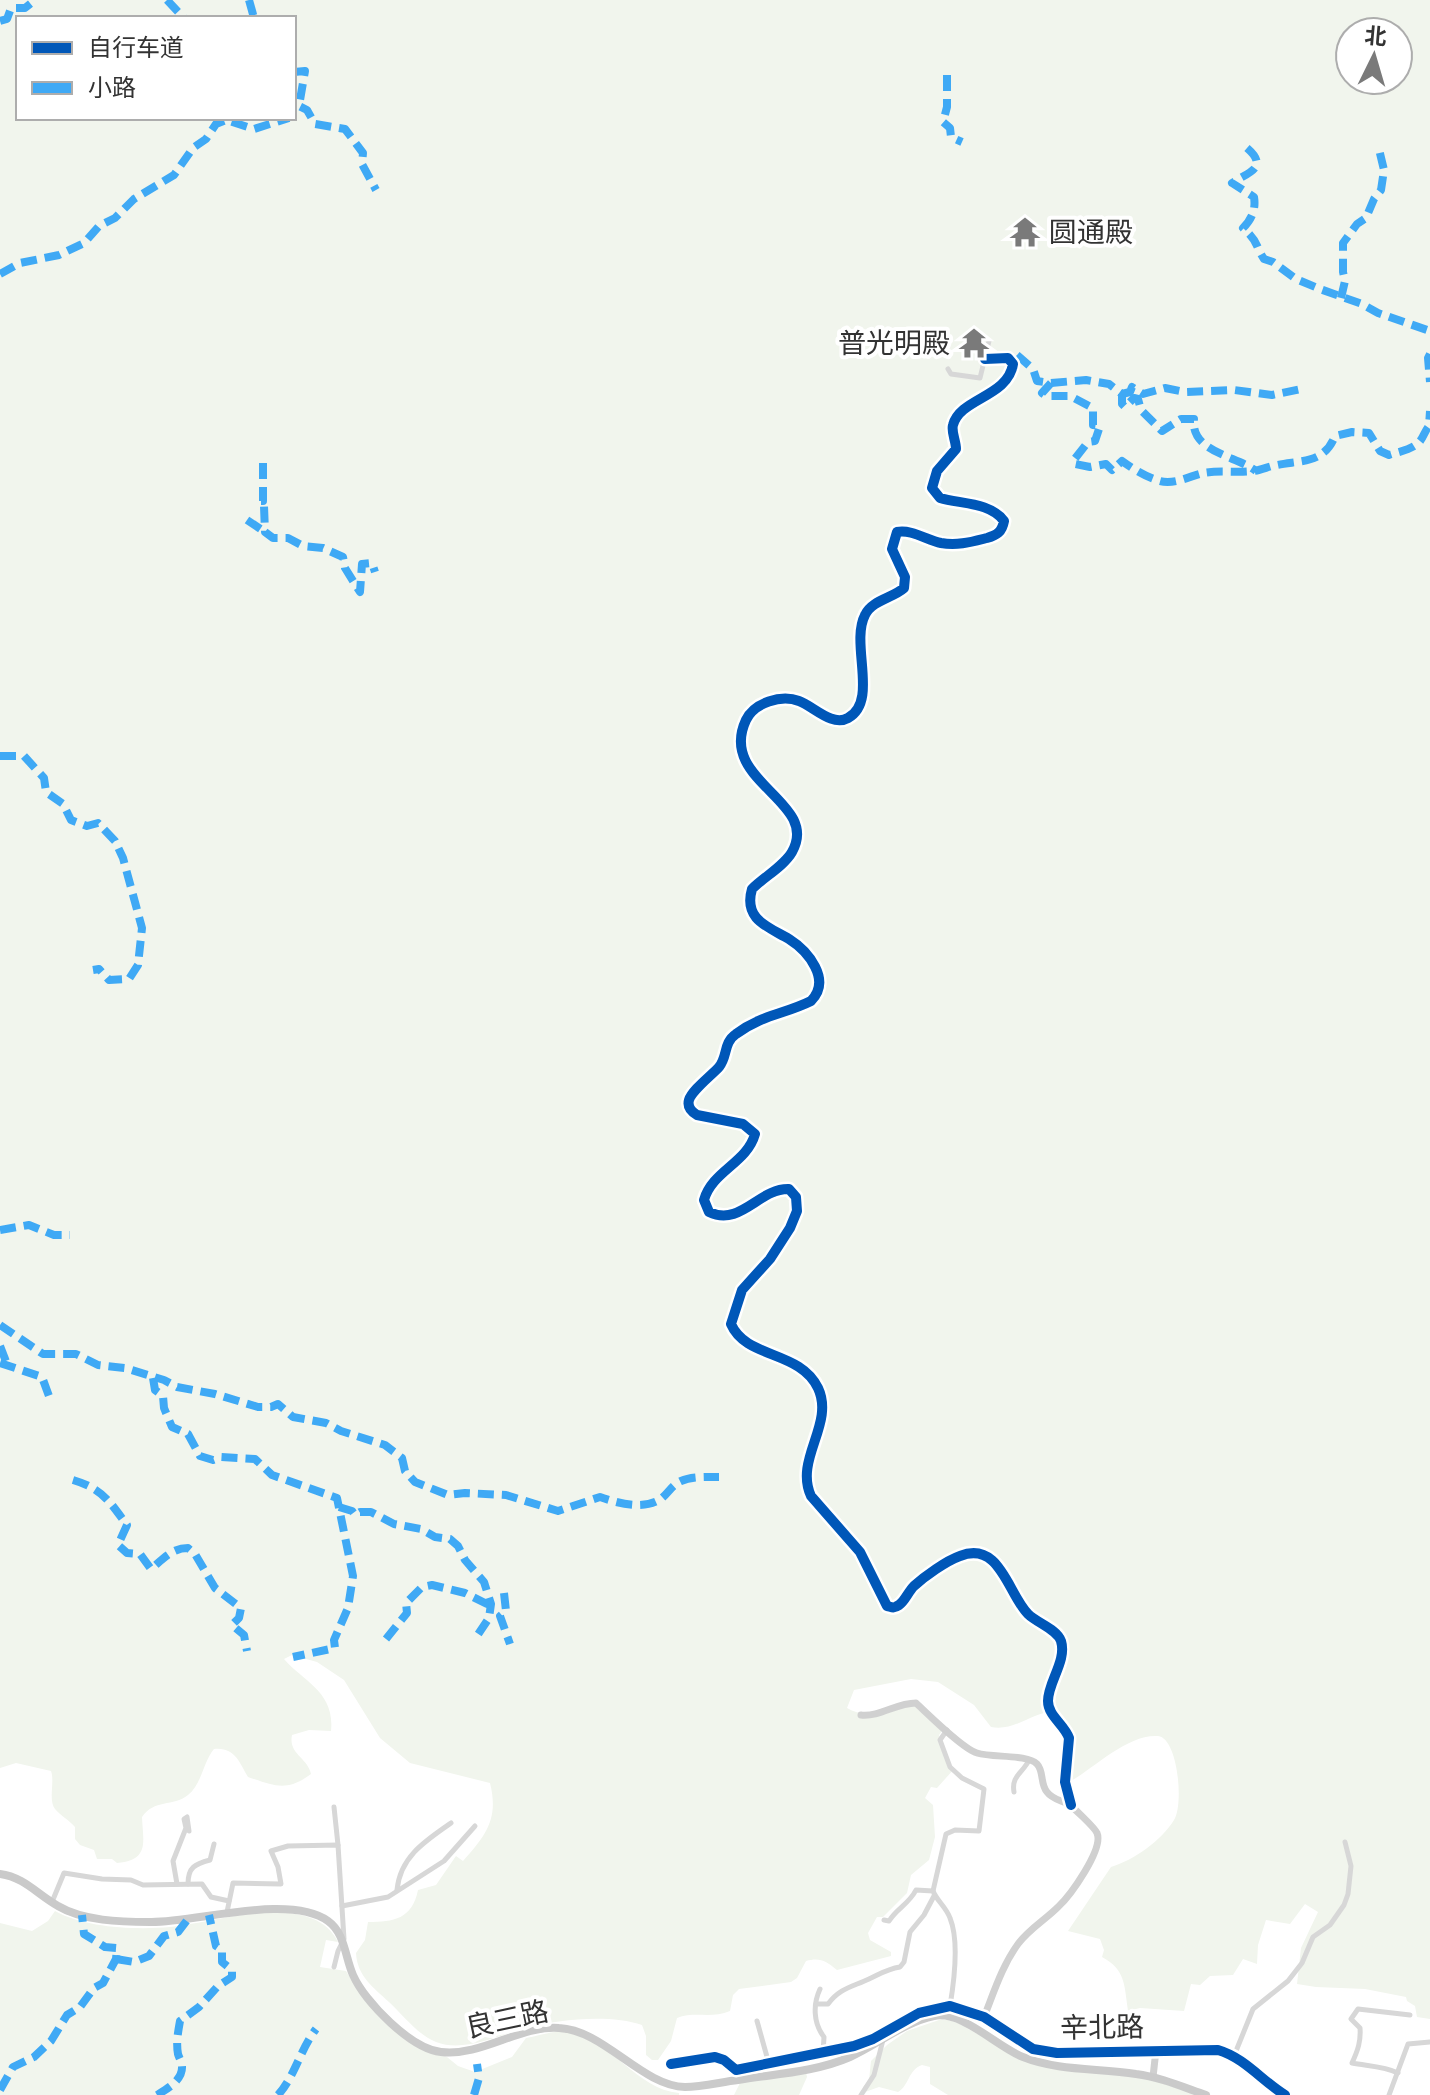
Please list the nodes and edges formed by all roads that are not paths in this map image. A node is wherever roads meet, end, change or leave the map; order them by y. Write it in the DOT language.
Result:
graph roads {
  1 [pos="989,341"];
  2 [pos="985,359"];
  3 [pos="948,369"];
  4 [pos="861,1715"];
  5 [pos="947,1730"];
  6 [pos="1030,1760"];
  7 [pos="1014,1792"];
  8 [pos="1071,1805"];
  9 [pos="334,1807"];
  10 [pos="451,1823"];
  11 [pos="475,1826"];
  12 [pos="189,1831"];
  13 [pos="1345,1842"];
  14 [pos="214,1844"];
  15 [pos="338,1845"];
  16 [pos="0,1874"];
  17 [pos="177,1884"];
  18 [pos="188,1884"];
  19 [pos="397,1891"];
  20 [pos="933,1894"];
  21 [pos="229,1901"];
  22 [pos="52,1902"];
  23 [pos="342,1906"];
  24 [pos="227,1912"];
  25 [pos="884,1920"];
  26 [pos="343,1943"];
  27 [pos="334,1967"];
  28 [pos="820,1989"];
  29 [pos="816,2004"];
  30 [pos="950,2006"];
  31 [pos="1410,2015"];
  32 [pos="984,2017"];
  33 [pos="757,2021"];
  34 [pos="883,2040"];
  35 [pos="1430,2042"];
  36 [pos="1156,2050"];
  37 [pos="823,2054"];
  38 [pos="1234,2056"];
  39 [pos="671,2064"];
  40 [pos="769,2064"];
  41 [pos="736,2070"];
  42 [pos="1398,2073"];
  43 [pos="1153,2077"];
  44 [pos="861,2095"];
  45 [pos="1206,2095"];
  46 [pos="1285,2095"];
  47 [pos="1389,2095"];
  1 -- 2 [label="street"];
  2 -- 3 [label="street"];
  2 -- 8 [label="street"];
  4 -- 5 [label="street"];
  5 -- 6 [label="street"];
  5 -- 20 [label="street"];
  6 -- 7 [label="street"];
  6 -- 8 [label="street"];
  8 -- 32 [label="street"];
  9 -- 15 [label="street"];
  10 -- 19 [label="street"];
  11 -- 19 [label="street"];
  12 -- 17 [label="street"];
  13 -- 38 [label="street"];
  14 -- 18 [label="street"];
  15 -- 21 [label="street"];
  15 -- 23 [label="street"];
  16 -- 22 [label="main road, 良三路"];
  17 -- 18 [label="street"];
  17 -- 22 [label="street"];
  18 -- 21 [label="street"];
  19 -- 23 [label="street"];
  20 -- 25 [label="street"];
  20 -- 29 [label="street"];
  20 -- 30 [label="street"];
  21 -- 24 [label="street"];
  22 -- 24 [label="main road, 良三路"];
  23 -- 26 [label="street"];
  24 -- 26 [label="main road, 良三路"];
  26 -- 27 [label="street"];
  26 -- 34 [label="main road, 良三路"];
  28 -- 29 [label="street"];
  29 -- 37 [label="street"];
  30 -- 32 [label="street, 辛北路"];
  30 -- 37 [label="street"];
  31 -- 42 [label="street"];
  32 -- 36 [label="street, 辛北路"];
  33 -- 40 [label="street"];
  34 -- 43 [label="main road, 良三路"];
  34 -- 44 [label="street"];
  35 -- 42 [label="street"];
  36 -- 38 [label="street, 辛北路"];
  36 -- 43 [label="street"];
  37 -- 40 [label="street"];
  38 -- 46 [label="street"];
  39 -- 41 [label="street"];
  40 -- 41 [label="street"];
  42 -- 47 [label="street"];
  43 -- 45 [label="main road, 良三路"];
}
